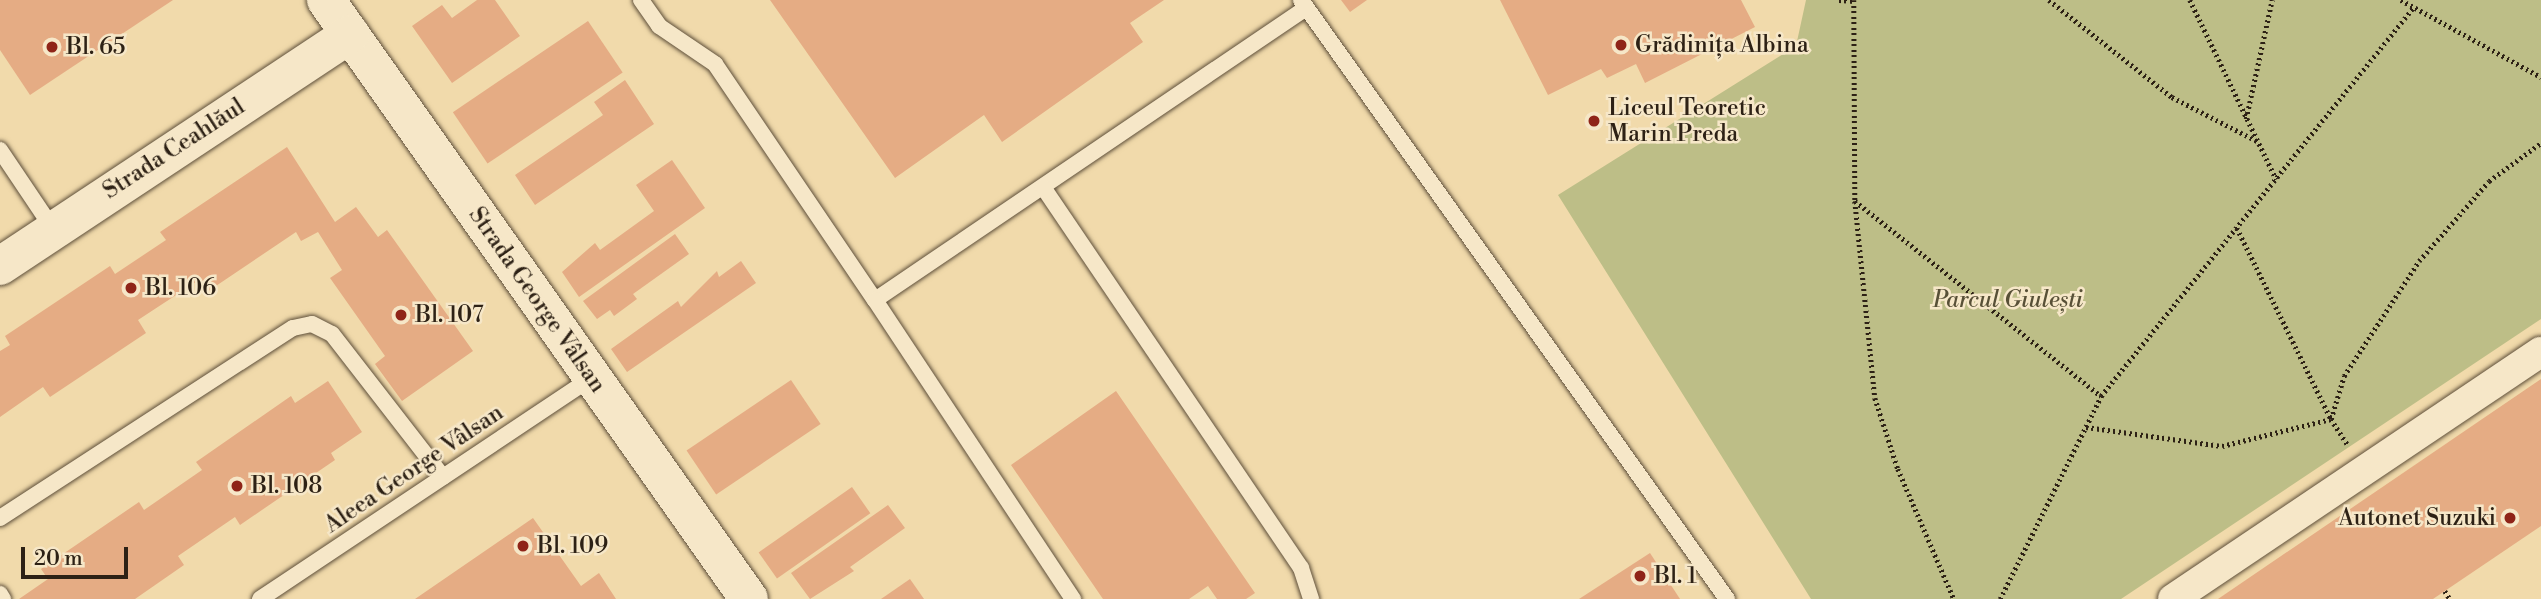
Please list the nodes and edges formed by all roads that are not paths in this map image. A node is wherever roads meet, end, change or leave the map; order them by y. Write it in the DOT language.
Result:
graph roads {
  1 [pos="326,0"];
  2 [pos="641,0"];
  3 [pos="1303,4"];
  4 [pos="350,34"];
  5 [pos="0,150"];
  6 [pos="1042,187"];
  7 [pos="53,229"];
  8 [pos="0,266"];
  9 [pos="875,300"];
  10 [pos="2541,352"];
  11 [pos="592,378"];
  12 [pos="443,477"];
  13 [pos="0,518"];
  14 [pos="0,594"];
  15 [pos="3,599"];
  16 [pos="260,599"];
  17 [pos="749,599"];
  18 [pos="1073,599"];
  19 [pos="1311,599"];
  20 [pos="1727,599"];
  21 [pos="2173,599"];
  1 -- 4 [label="street, Strada George Vâlsan"];
  2 -- 9 [label="lane"];
  3 -- 6 [label="lane"];
  3 -- 20 [label="lane"];
  4 -- 7 [label="street, Strada Ceahlăul"];
  4 -- 11 [label="street, Strada George Vâlsan"];
  5 -- 7 [label="lane"];
  6 -- 9 [label="lane"];
  6 -- 19 [label="lane"];
  7 -- 8 [label="street, Strada Ceahlăul"];
  9 -- 18 [label="lane"];
  10 -- 21 [label="street"];
  11 -- 12 [label="lane, Aleea George Vâlsan"];
  11 -- 17 [label="street, Strada George Vâlsan"];
  12 -- 13 [label="lane"];
  12 -- 16 [label="lane, Aleea George Vâlsan"];
  14 -- 15 [label="lane"];
}
